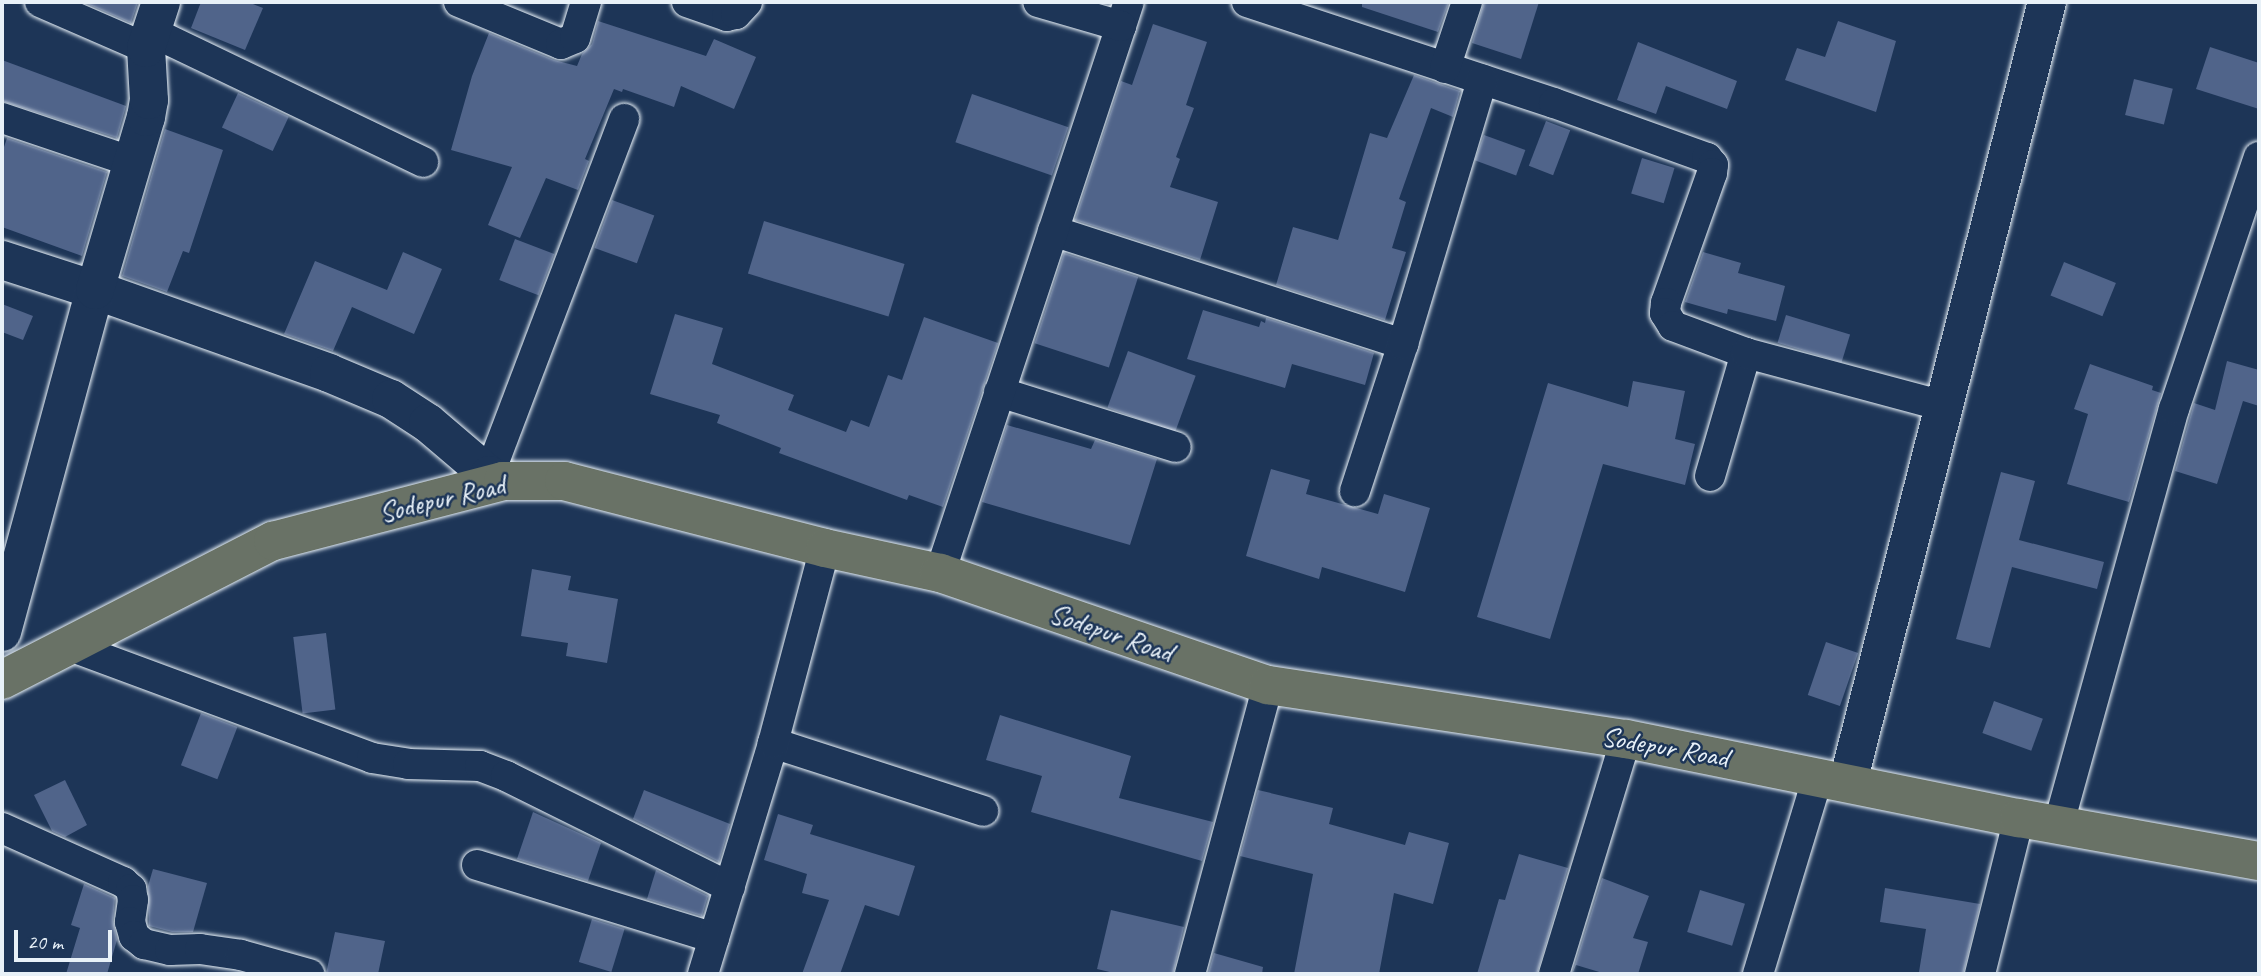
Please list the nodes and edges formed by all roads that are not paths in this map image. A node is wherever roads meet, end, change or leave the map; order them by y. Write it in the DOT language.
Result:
graph roads {
  1 [pos="40,2"];
  2 [pos="459,2"];
  3 [pos="586,2"];
  4 [pos="687,2"];
  5 [pos="747,2"];
  6 [pos="1038,2"];
  7 [pos="1247,2"];
  8 [pos="1467,2"];
  9 [pos="2047,2"];
  10 [pos="488,8"];
  11 [pos="1125,14"];
  12 [pos="152,27"];
  13 [pos="1445,68"];
  14 [pos="1482,80"];
  15 [pos="2,118"];
  16 [pos="624,119"];
  17 [pos="2259,157"];
  18 [pos="133,162"];
  19 [pos="423,162"];
  20 [pos="1053,231"];
  21 [pos="2,260"];
  22 [pos="95,290"];
  23 [pos="1403,344"];
  24 [pos="1746,353"];
  25 [pos="999,392"];
  26 [pos="1944,407"];
  27 [pos="1176,447"];
  28 [pos="1710,476"];
  29 [pos="496,478"];
  30 [pos="1355,491"];
  31 [pos="14,545"];
  32 [pos="825,548"];
  33 [pos="940,573"];
  34 [pos="3,625"];
  35 [pos="67,645"];
  36 [pos="2,680"];
  37 [pos="1268,685"];
  38 [pos="1626,739"];
  39 [pos="773,744"];
  40 [pos="1833,779"];
  41 [pos="983,811"];
  42 [pos="2019,818"];
  43 [pos="2059,823"];
  44 [pos="2,828"];
  45 [pos="2259,861"];
  46 [pos="477,865"];
  47 [pos="730,887"];
  48 [pos="714,939"];
  49 [pos="309,974"];
  50 [pos="703,974"];
  51 [pos="1191,974"];
  52 [pos="1554,974"];
  53 [pos="1758,974"];
  54 [pos="1980,974"];
  1 -- 12 [label="street"];
  2 -- 10 [label="street"];
  3 -- 10 [label="street"];
  4 -- 5 [label="street"];
  6 -- 11 [label="street"];
  7 -- 13 [label="street"];
  8 -- 13 [label="street"];
  9 -- 26 [label="street"];
  11 -- 20 [label="street"];
  12 -- 18 [label="street"];
  12 -- 19 [label="street"];
  13 -- 14 [label="street"];
  14 -- 23 [label="street"];
  14 -- 24 [label="street"];
  15 -- 18 [label="street"];
  16 -- 29 [label="street"];
  17 -- 43 [label="street"];
  18 -- 22 [label="street"];
  20 -- 23 [label="street"];
  20 -- 25 [label="street"];
  21 -- 22 [label="street"];
  22 -- 29 [label="street"];
  22 -- 31 [label="street"];
  23 -- 30 [label="street"];
  24 -- 26 [label="street"];
  24 -- 28 [label="street"];
  25 -- 27 [label="street"];
  25 -- 33 [label="street"];
  26 -- 40 [label="street"];
  29 -- 32 [label="main road, Sodepur Road"];
  29 -- 35 [label="main road, Sodepur Road"];
  31 -- 34 [label="street"];
  32 -- 33 [label="main road, Sodepur Road"];
  32 -- 39 [label="street"];
  33 -- 37 [label="main road, Sodepur Road"];
  35 -- 36 [label="main road, Sodepur Road"];
  35 -- 47 [label="street"];
  37 -- 38 [label="main road, Sodepur Road"];
  37 -- 51 [label="street"];
  38 -- 40 [label="main road, Sodepur Road"];
  38 -- 52 [label="street"];
  39 -- 41 [label="street"];
  39 -- 47 [label="street"];
  40 -- 42 [label="main road, Sodepur Road"];
  40 -- 53 [label="street"];
  42 -- 43 [label="main road, Sodepur Road"];
  42 -- 54 [label="street"];
  43 -- 45 [label="main road, Sodepur Road"];
  44 -- 49 [label="street"];
  46 -- 48 [label="street"];
  47 -- 48 [label="street"];
  48 -- 50 [label="street"];
}
